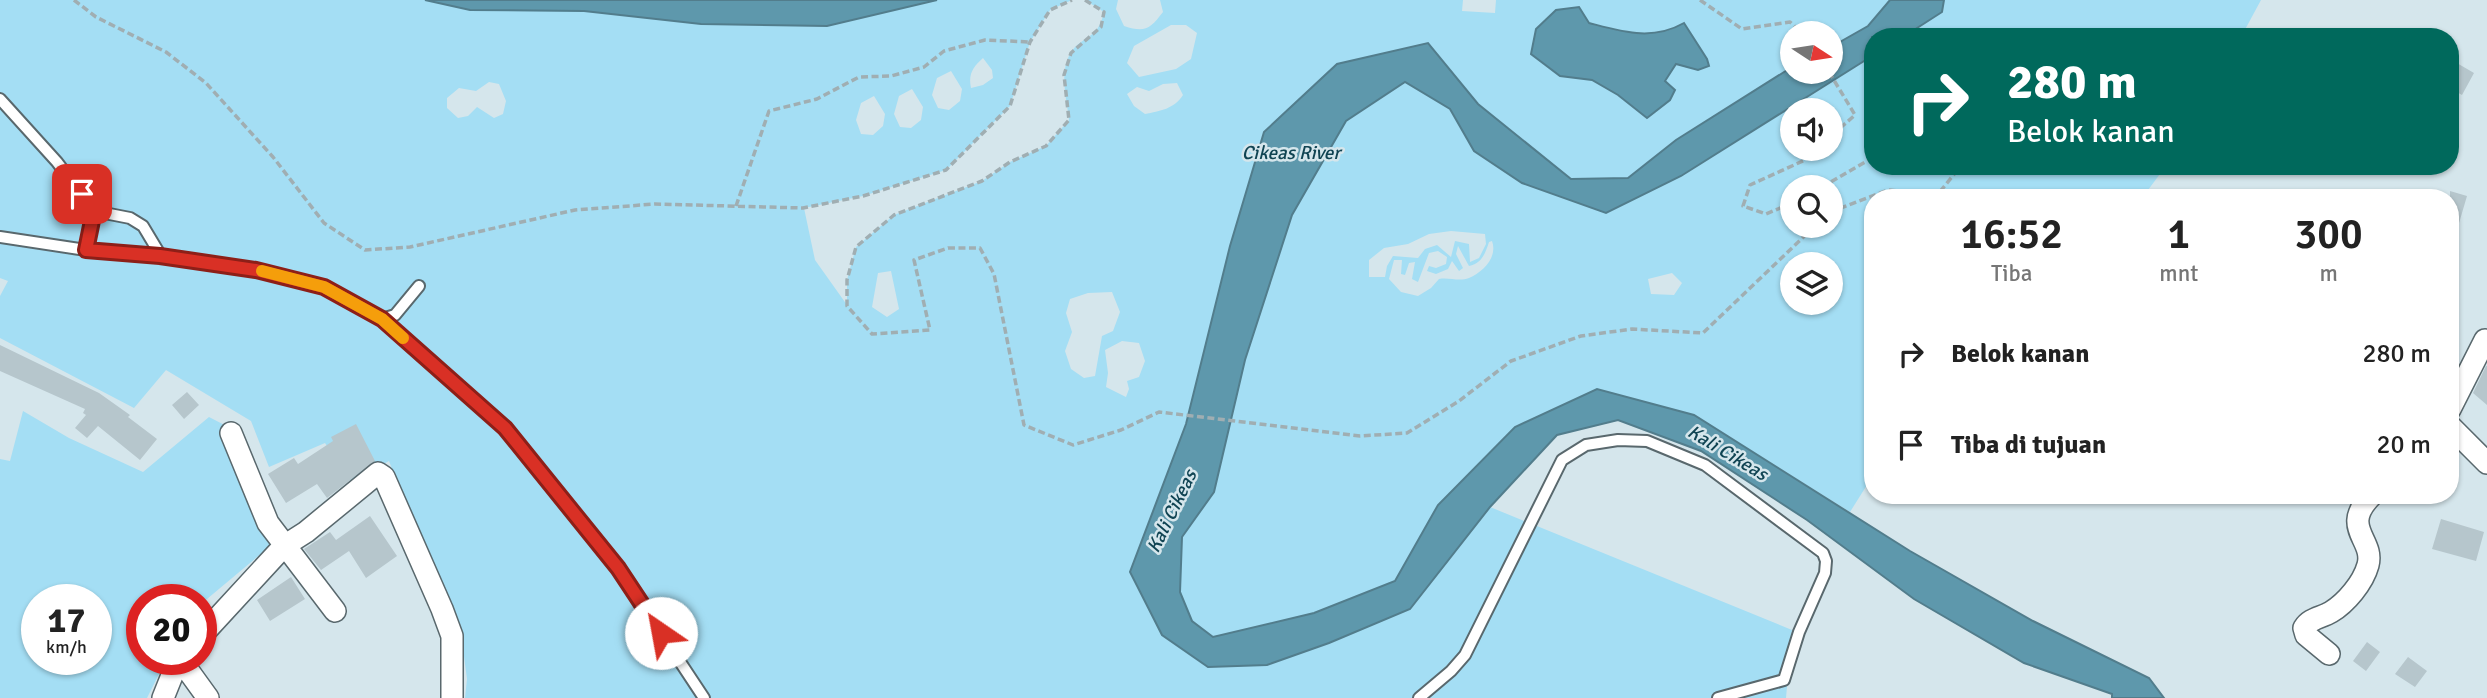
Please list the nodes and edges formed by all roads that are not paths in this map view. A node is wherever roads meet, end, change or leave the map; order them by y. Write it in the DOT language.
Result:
graph roads {
  1 [pos="0,99"];
  2 [pos="94,211"];
  3 [pos="0,237"];
  4 [pos="86,250"];
  5 [pos="160,256"];
  6 [pos="419,286"];
  7 [pos="382,319"];
  8 [pos="2485,340"];
  9 [pos="2459,391"];
  10 [pos="231,433"];
  11 [pos="2459,435"];
  12 [pos="2487,463"];
  13 [pos="2365,504"];
  14 [pos="284,546"];
  15 [pos="335,611"];
  16 [pos="217,619"];
  17 [pos="2329,654"];
  18 [pos="172,675"];
  19 [pos="192,675"];
  20 [pos="163,698"];
  21 [pos="208,698"];
  22 [pos="452,698"];
  23 [pos="704,698"];
  24 [pos="1419,698"];
  25 [pos="1718,698"];
  1 -- 2 [label="lane"];
  2 -- 4 [label="lane"];
  2 -- 5 [label="lane"];
  3 -- 4 [label="lane"];
  4 -- 5 [label="lane"];
  5 -- 7 [label="lane"];
  6 -- 7 [label="lane"];
  7 -- 23 [label="lane"];
  8 -- 9 [label="street"];
  10 -- 14 [label="street"];
  11 -- 12 [label="street"];
  13 -- 17 [label="street"];
  14 -- 15 [label="street"];
  14 -- 16 [label="street"];
  14 -- 22 [label="street"];
  18 -- 20 [label="street"];
  19 -- 21 [label="street"];
  24 -- 25 [label="lane"];
}
